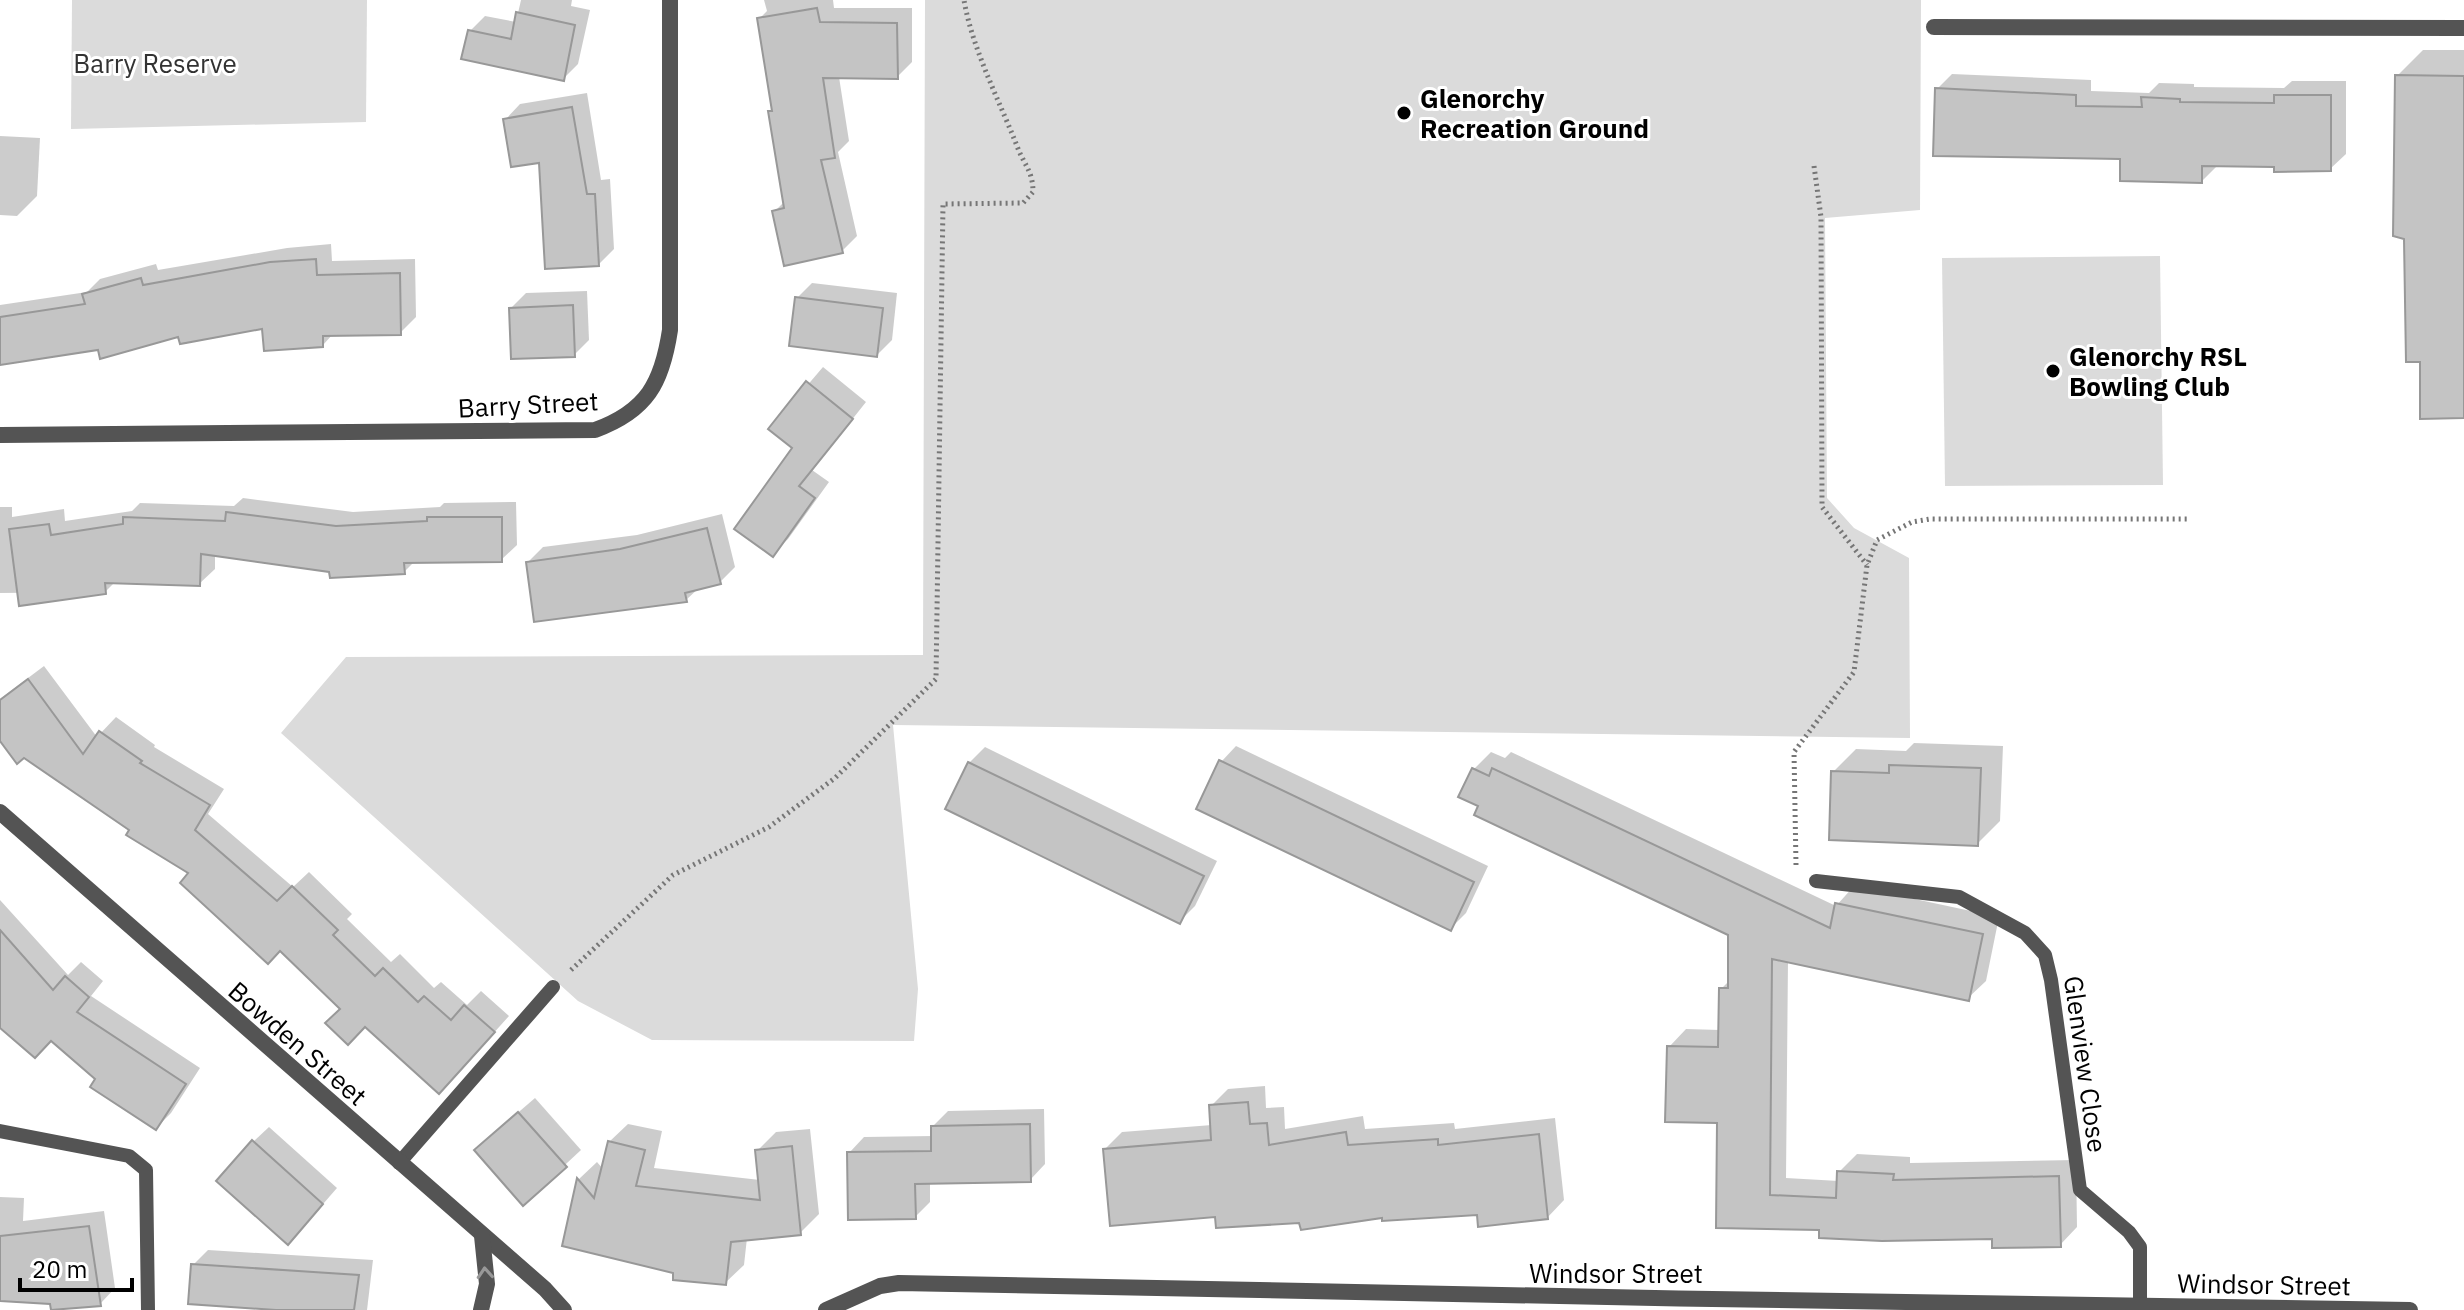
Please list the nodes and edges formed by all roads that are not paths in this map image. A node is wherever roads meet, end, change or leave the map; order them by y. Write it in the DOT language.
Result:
graph roads {
  1 [pos="670,0"];
  2 [pos="1934,27"];
  3 [pos="2464,28"];
  4 [pos="0,435"];
  5 [pos="0,812"];
  6 [pos="1816,881"];
  7 [pos="553,987"];
  8 [pos="0,1131"];
  9 [pos="399,1163"];
  10 [pos="482,1236"];
  11 [pos="2140,1306"];
  12 [pos="148,1310"];
  13 [pos="481,1310"];
  14 [pos="564,1310"];
  15 [pos="826,1310"];
  16 [pos="2410,1310"];
  1 -- 4 [label="street, Barry Street"];
  2 -- 3 [label="street"];
  5 -- 9 [label="street, Bowden Street"];
  6 -- 11 [label="lane, Glenview Close"];
  7 -- 9 [label="lane"];
  8 -- 12 [label="lane"];
  9 -- 10 [label="street, Bowden Street"];
  13 -- 10 [label="street, one-way"];
  10 -- 14 [label="street, Bowden Street"];
  11 -- 15 [label="street, Windsor Street"];
  11 -- 16 [label="street, Windsor Street"];
}
